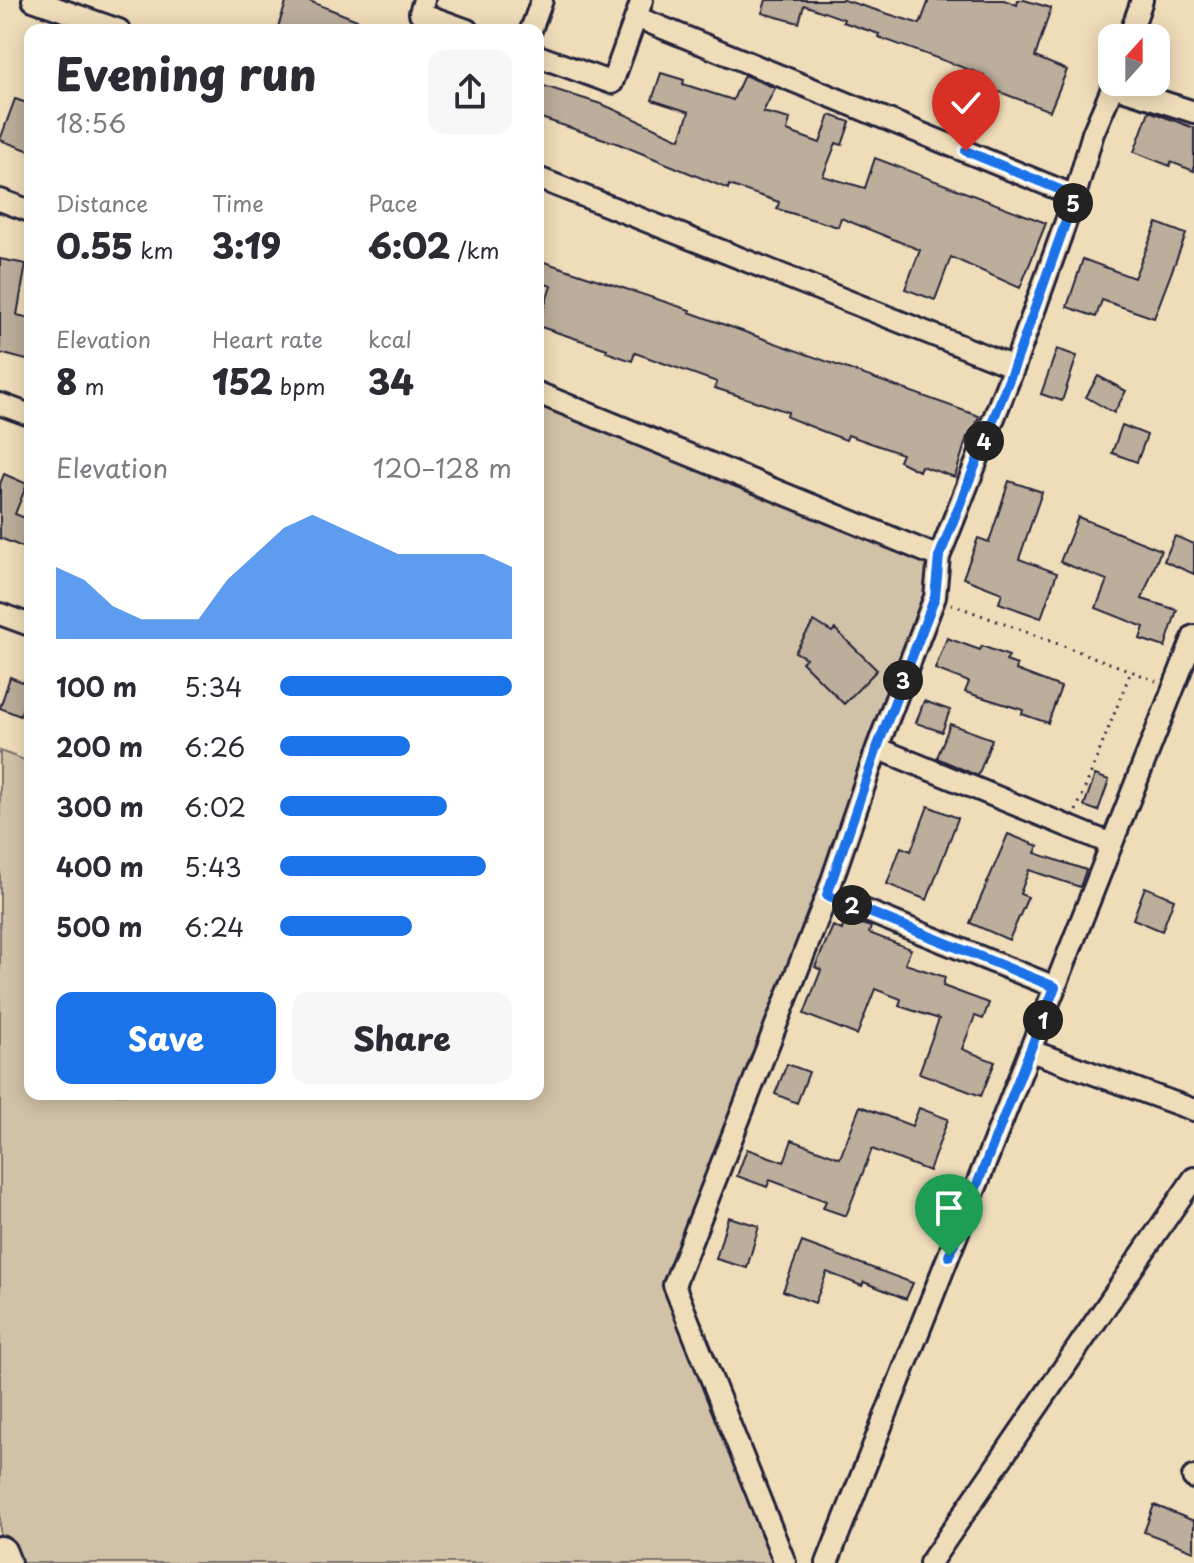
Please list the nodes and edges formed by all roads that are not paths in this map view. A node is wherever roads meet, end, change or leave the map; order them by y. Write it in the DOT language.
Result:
graph roads {
  1 [pos="33,0"];
  2 [pos="424,0"];
  3 [pos="542,0"];
  4 [pos="1142,0"];
  5 [pos="639,8"];
  6 [pos="102,24"];
  7 [pos="450,24"];
  8 [pos="533,24"];
  9 [pos="1134,24"];
  10 [pos="544,58"];
  11 [pos="1109,96"];
  12 [pos="1148,96"];
  13 [pos="1194,112"];
  14 [pos="544,180"];
  15 [pos="1075,196"];
  16 [pos="0,200"];
  17 [pos="24,209"];
  18 [pos="1014,367"];
  19 [pos="544,395"];
  20 [pos="0,404"];
  21 [pos="24,413"];
  22 [pos="939,557"];
  23 [pos="0,614"];
  24 [pos="24,623"];
  25 [pos="1194,636"];
  26 [pos="877,748"];
  27 [pos="1109,843"];
  28 [pos="827,895"];
  29 [pos="1055,987"];
  30 [pos="1031,1051"];
  31 [pos="1194,1110"];
  32 [pos="1194,1178"];
  33 [pos="0,1553"];
  34 [pos="4,1563"];
  35 [pos="785,1563"];
  36 [pos="827,1563"];
  37 [pos="930,1563"];
  1 -- 6 [label="street"];
  2 -- 7 [label="street"];
  3 -- 8 [label="street"];
  4 -- 9 [label="street"];
  5 -- 10 [label="street"];
  5 -- 15 [label="street"];
  11 -- 15 [label="street"];
  12 -- 13 [label="street"];
  14 -- 18 [label="street"];
  15 -- 18 [label="street"];
  16 -- 17 [label="street"];
  18 -- 22 [label="street"];
  19 -- 22 [label="street"];
  20 -- 21 [label="street"];
  22 -- 26 [label="street"];
  23 -- 24 [label="street"];
  25 -- 27 [label="street"];
  26 -- 27 [label="street"];
  26 -- 28 [label="street"];
  27 -- 29 [label="street"];
  28 -- 29 [label="street"];
  28 -- 35 [label="street"];
  29 -- 30 [label="street"];
  30 -- 31 [label="street"];
  30 -- 36 [label="street"];
  32 -- 37 [label="street"];
  33 -- 34 [label="main road"];
}
